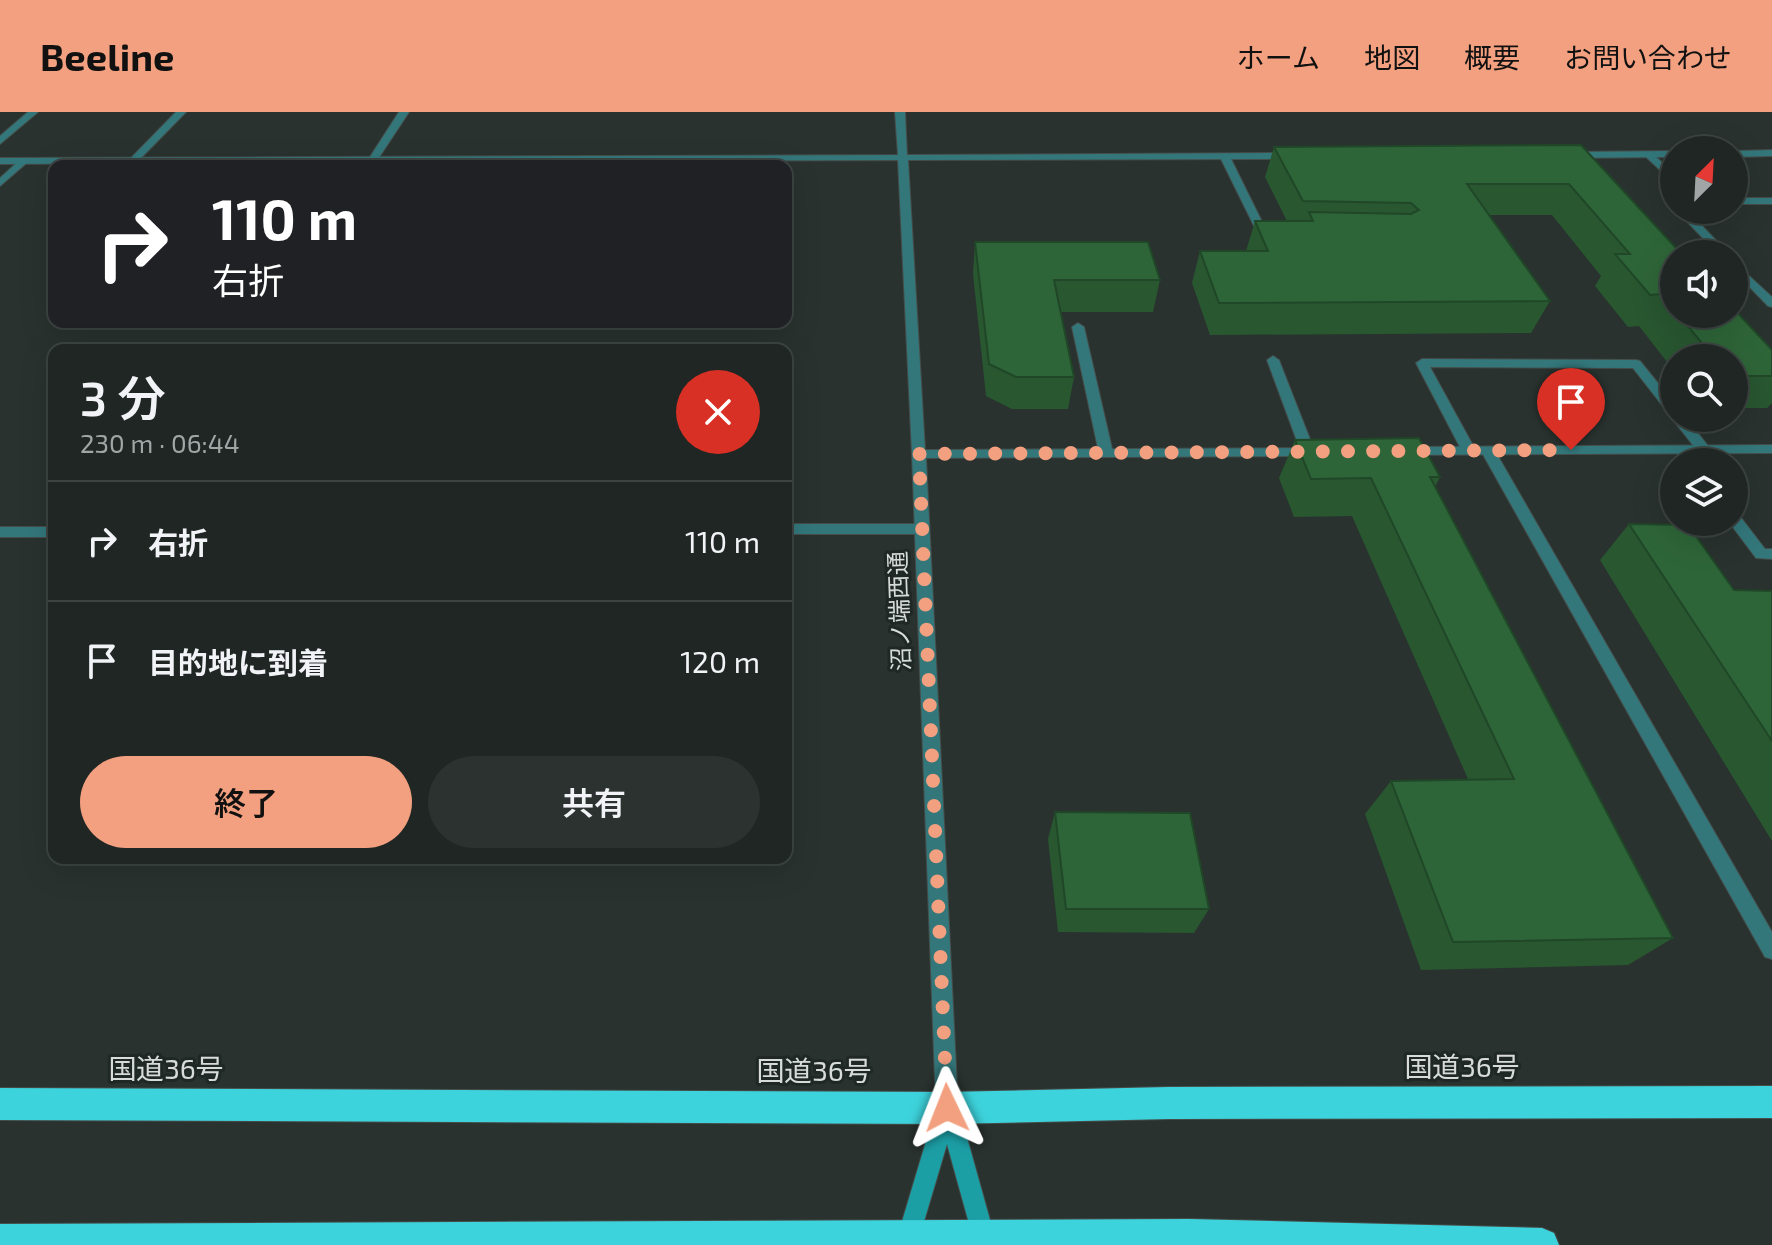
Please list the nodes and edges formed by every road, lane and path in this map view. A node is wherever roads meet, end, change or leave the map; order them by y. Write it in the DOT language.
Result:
graph roads {
  1 [pos="33,112"];
  2 [pos="181,112"];
  3 [pos="404,112"];
  4 [pos="900,112"];
  5 [pos="0,141"];
  6 [pos="1772,153"];
  7 [pos="1648,154"];
  8 [pos="1660,154"];
  9 [pos="1748,154"];
  10 [pos="1554,155"];
  11 [pos="1304,156"];
  12 [pos="1225,157"];
  13 [pos="902,159"];
  14 [pos="25,160"];
  15 [pos="134,160"];
  16 [pos="373,160"];
  17 [pos="0,161"];
  18 [pos="1660,166"];
  19 [pos="0,183"];
  20 [pos="1748,201"];
  21 [pos="1772,201"];
  22 [pos="1695,224"];
  23 [pos="1279,238"];
  24 [pos="1710,240"];
  25 [pos="1748,279"];
  26 [pos="1772,304"];
  27 [pos="1078,327"];
  28 [pos="1273,360"];
  29 [pos="1660,394"];
  30 [pos="1690,432"];
  31 [pos="1702,448"];
  32 [pos="1748,449"];
  33 [pos="1772,449"];
  34 [pos="1660,450"];
  35 [pos="1396,451"];
  36 [pos="1469,451"];
  37 [pos="1488,451"];
  38 [pos="1106,453"];
  39 [pos="919,454"];
  40 [pos="792,529"];
  41 [pos="922,529"];
  42 [pos="0,532"];
  43 [pos="48,532"];
  44 [pos="1748,536"];
  45 [pos="1772,554"];
  46 [pos="1772,950"];
  47 [pos="1772,1102"];
  48 [pos="0,1104"];
  49 [pos="947,1108"];
  50 [pos="0,1241"];
  51 [pos="906,1242"];
  52 [pos="985,1242"];
  53 [pos="1542,1245"];
  1 -- 5 [label="street"];
  2 -- 15 [label="street"];
  3 -- 16 [label="street"];
  4 -- 13 [label="street, 沼ノ端西通"];
  6 -- 9 [label="street"];
  7 -- 8 [label="street"];
  7 -- 10 [label="street"];
  7 -- 18 [label="street"];
  11 -- 12 [label="street"];
  12 -- 13 [label="street"];
  12 -- 23 [label="street"];
  13 -- 16 [label="street"];
  13 -- 39 [label="street, 沼ノ端西通"];
  14 -- 15 [label="street"];
  14 -- 17 [label="street"];
  14 -- 19 [label="street"];
  15 -- 16 [label="street"];
  20 -- 21 [label="street"];
  22 -- 24 [label="street"];
  25 -- 26 [label="street"];
  27 -- 38 [label="street"];
  28 -- 38 [label="street"];
  29 -- 36 [label="street"];
  30 -- 31 [label="street"];
  32 -- 33 [label="street"];
  34 -- 37 [label="street"];
  35 -- 36 [label="street"];
  36 -- 37 [label="street"];
  37 -- 46 [label="street"];
  38 -- 39 [label="street"];
  39 -- 41 [label="street, 沼ノ端西通"];
  40 -- 41 [label="street"];
  41 -- 49 [label="street, 沼ノ端西通"];
  42 -- 43 [label="street"];
  44 -- 45 [label="street"];
  47 -- 49 [label="highway, 国道36号"];
  48 -- 49 [label="highway, 国道36号"];
  49 -- 51 [label="street, 沼ノ端西通"];
  49 -- 52 [label="street, 沼ノ端西通"];
  50 -- 51 [label="highway"];
  51 -- 52 [label="highway"];
  52 -- 53 [label="highway"];
}
